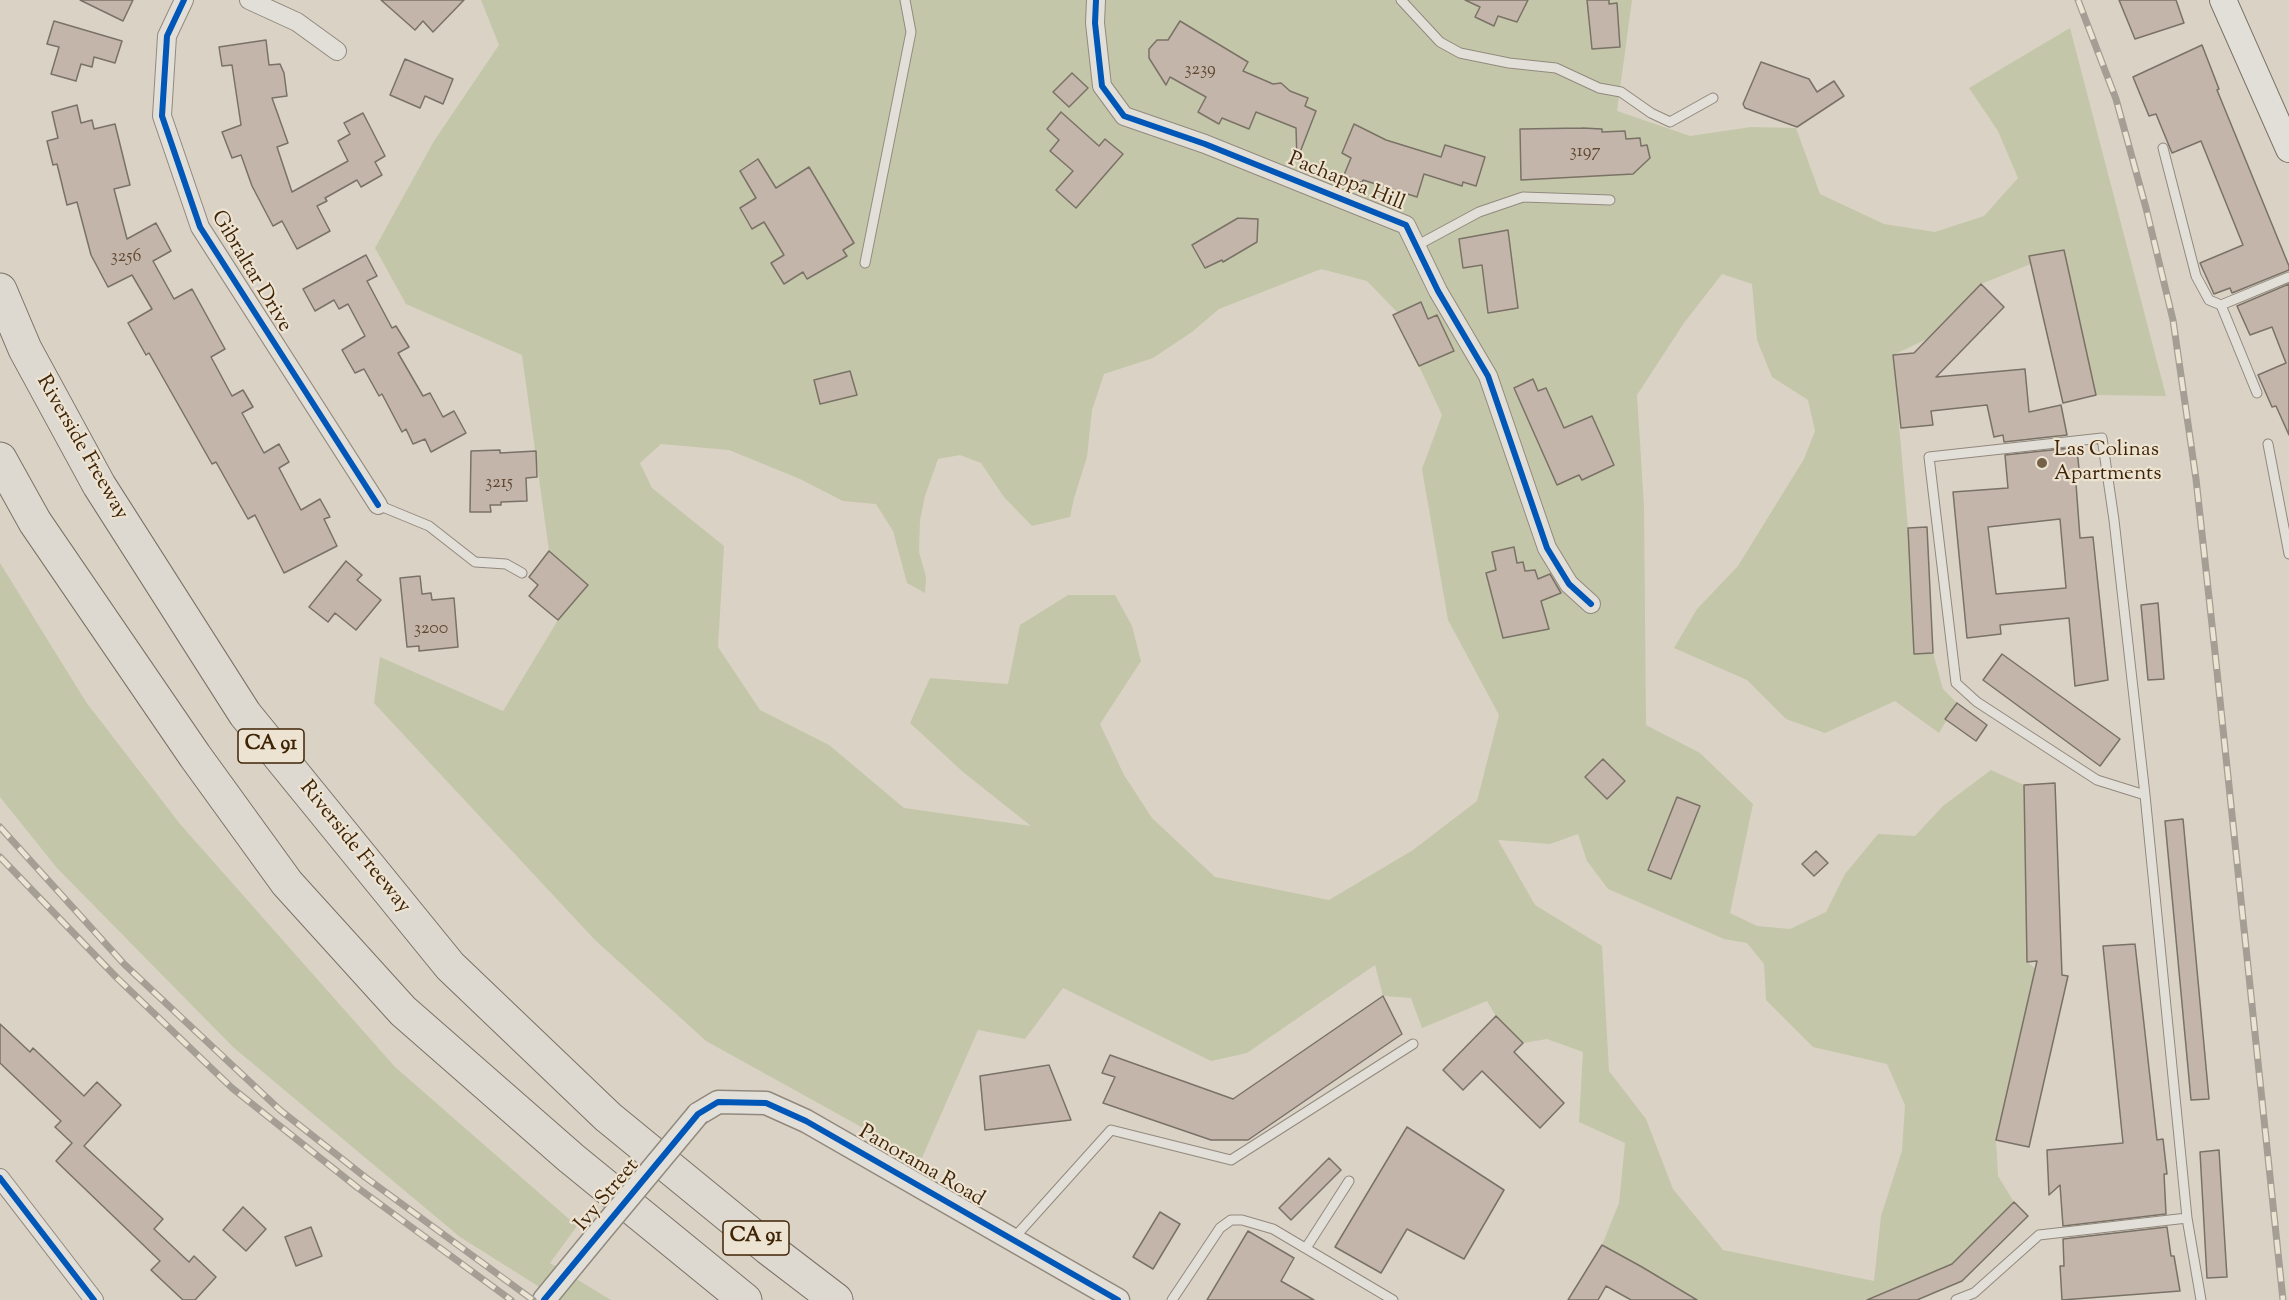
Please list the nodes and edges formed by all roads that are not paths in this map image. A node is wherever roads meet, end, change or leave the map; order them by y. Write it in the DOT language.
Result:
graph roads {
  1 [pos="184,0"];
  2 [pos="249,0"];
  3 [pos="905,0"];
  4 [pos="1096,0"];
  5 [pos="1401,0"];
  6 [pos="2223,0"];
  7 [pos="337,51"];
  8 [pos="1713,98"];
  9 [pos="2163,148"];
  10 [pos="2289,149"];
  11 [pos="1610,200"];
  12 [pos="1416,246"];
  13 [pos="865,263"];
  14 [pos="2289,277"];
  15 [pos="0,290"];
  16 [pos="2221,305"];
  17 [pos="2257,393"];
  18 [pos="2268,444"];
  19 [pos="0,459"];
  20 [pos="378,505"];
  21 [pos="2289,554"];
  22 [pos="522,573"];
  23 [pos="1591,604"];
  24 [pos="2145,795"];
  25 [pos="1413,1044"];
  26 [pos="698,1114"];
  27 [pos="0,1178"];
  28 [pos="1348,1180"];
  29 [pos="2187,1218"];
  30 [pos="1013,1239"];
  31 [pos="1306,1248"];
  32 [pos="94,1300"];
  33 [pos="544,1300"];
  34 [pos="745,1300"];
  35 [pos="836,1300"];
  36 [pos="1118,1300"];
  37 [pos="1172,1300"];
  38 [pos="1393,1300"];
  39 [pos="1956,1300"];
  40 [pos="2201,1300"];
  1 -- 20 [label="street, Gibraltar Drive"];
  2 -- 7 [label="street"];
  3 -- 13 [label="lane"];
  4 -- 12 [label="street, Pachappa Hill"];
  5 -- 8 [label="lane"];
  6 -- 10 [label="main road"];
  9 -- 16 [label="lane"];
  11 -- 12 [label="lane"];
  12 -- 23 [label="street, Pachappa Hill"];
  14 -- 16 [label="lane"];
  15 -- 35 [label="highway, Riverside Freeway / CA 91"];
  16 -- 17 [label="lane"];
  18 -- 21 [label="lane"];
  19 -- 34 [label="highway, CA 91"];
  20 -- 22 [label="lane"];
  24 -- 24 [label="lane"];
  24 -- 29 [label="lane"];
  25 -- 30 [label="lane"];
  26 -- 30 [label="street, Panorama Road"];
  26 -- 33 [label="street, Ivy Street, bridge"];
  27 -- 32 [label="street"];
  28 -- 31 [label="lane"];
  29 -- 39 [label="lane"];
  29 -- 40 [label="lane"];
  30 -- 36 [label="street, Panorama Road"];
  31 -- 37 [label="lane"];
  31 -- 38 [label="lane"];
}
